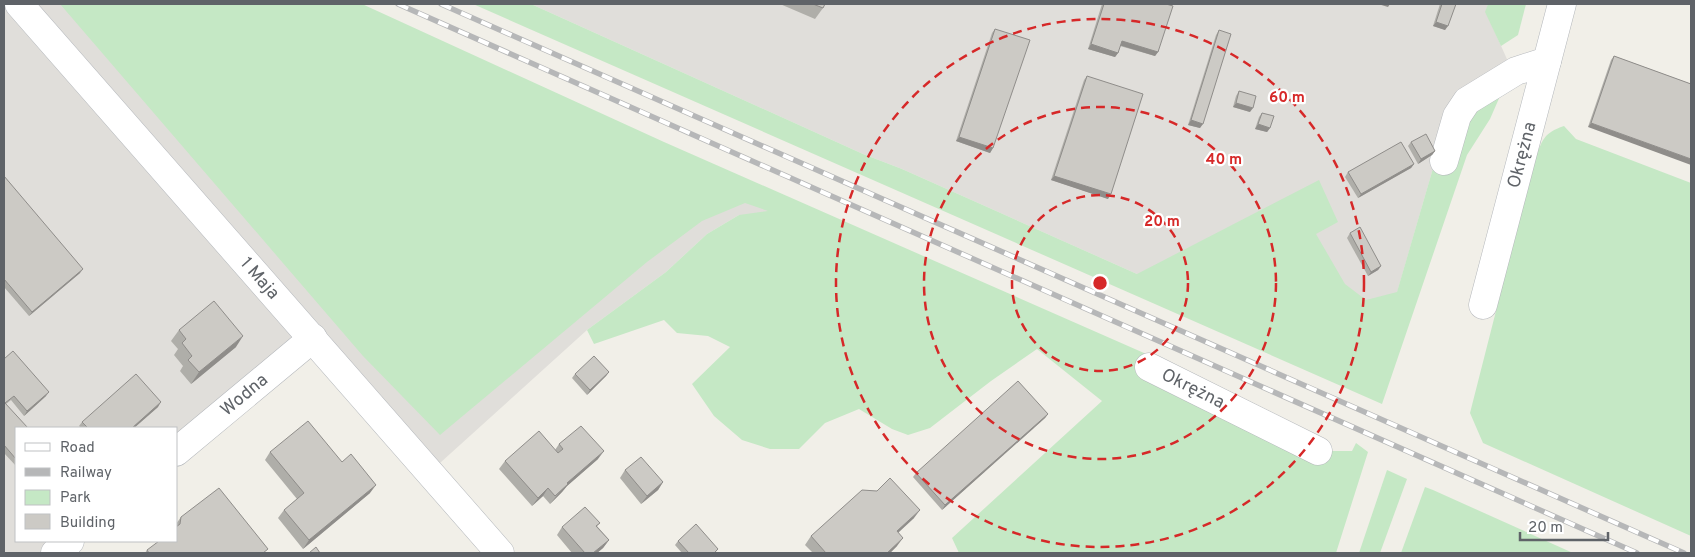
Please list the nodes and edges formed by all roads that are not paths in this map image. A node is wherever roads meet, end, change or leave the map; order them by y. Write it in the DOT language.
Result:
graph roads {
  1 [pos="19,4"];
  2 [pos="1562,4"];
  3 [pos="1547,62"];
  4 [pos="1444,161"];
  5 [pos="1483,306"];
  6 [pos="313,338"];
  7 [pos="1149,367"];
  8 [pos="178,450"];
  9 [pos="1318,451"];
  10 [pos="69,542"];
  11 [pos="55,553"];
  12 [pos="500,553"];
  1 -- 6 [label="street, 1 Maja"];
  2 -- 3 [label="street, Okrężna"];
  3 -- 4 [label="street"];
  3 -- 5 [label="street, Okrężna"];
  6 -- 8 [label="street, Wodna"];
  6 -- 12 [label="street, 1 Maja"];
  7 -- 9 [label="street, Okrężna"];
  10 -- 11 [label="street"];
}
